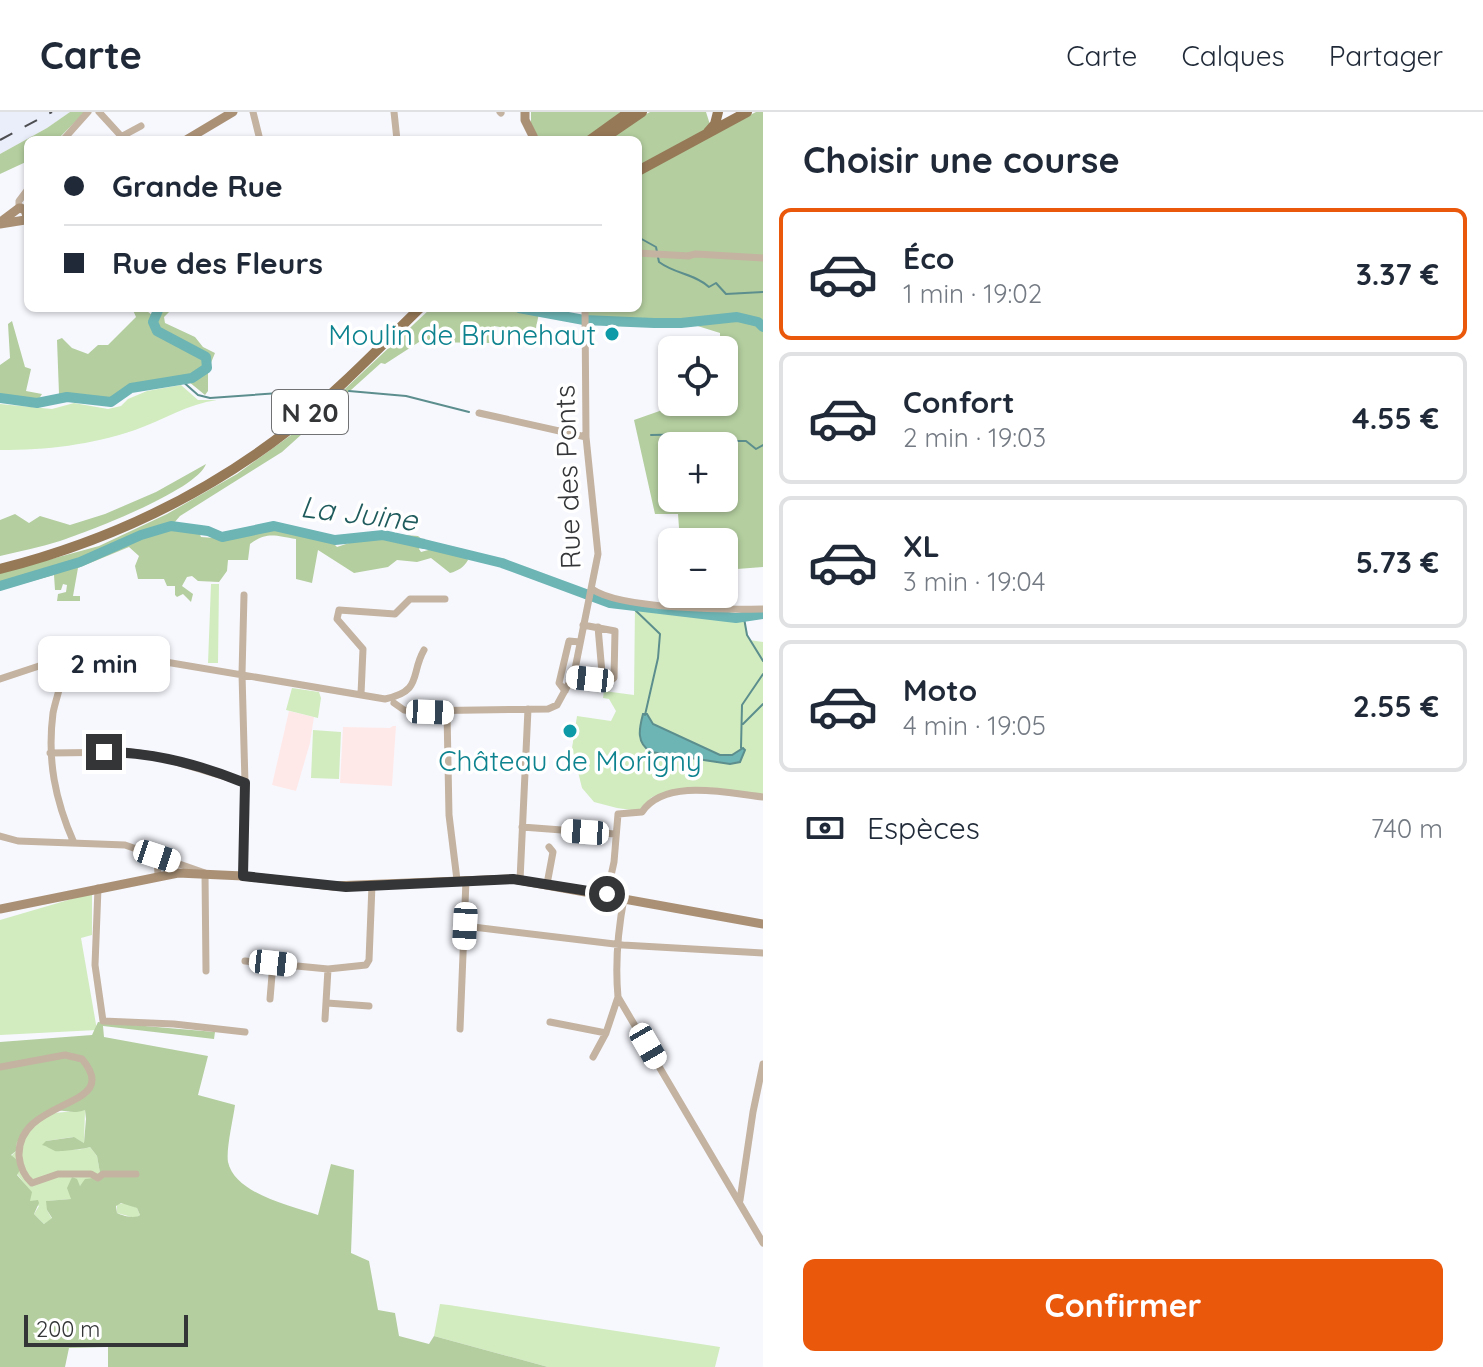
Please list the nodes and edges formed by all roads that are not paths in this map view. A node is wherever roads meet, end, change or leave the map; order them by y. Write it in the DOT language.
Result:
graph roads {
  1 [pos="88,112"];
  2 [pos="99,112"];
  3 [pos="233,112"];
  4 [pos="253,112"];
  5 [pos="394,112"];
  6 [pos="525,112"];
  7 [pos="629,112"];
  8 [pos="642,112"];
  9 [pos="718,112"];
  10 [pos="747,112"];
  11 [pos="141,126"];
  12 [pos="67,136"];
  13 [pos="117,136"];
  14 [pos="122,136"];
  15 [pos="193,136"];
  16 [pos="259,136"];
  17 [pos="397,136"];
  18 [pos="533,136"];
  19 [pos="596,136"];
  20 [pos="607,136"];
  21 [pos="703,136"];
  22 [pos="642,169"];
  23 [pos="24,194"];
  24 [pos="23,213"];
  25 [pos="0,223"];
  26 [pos="642,253"];
  27 [pos="763,258"];
  28 [pos="407,312"];
  29 [pos="416,312"];
  30 [pos="585,312"];
  31 [pos="479,413"];
  32 [pos="586,437"];
  33 [pos="0,562"];
  34 [pos="0,569"];
  35 [pos="591,594"];
  36 [pos="244,595"];
  37 [pos="445,599"];
  38 [pos="763,609"];
  39 [pos="583,625"];
  40 [pos="598,627"];
  41 [pos="580,642"];
  42 [pos="424,650"];
  43 [pos="63,663"];
  44 [pos="602,673"];
  45 [pos="242,674"];
  46 [pos="572,677"];
  47 [pos="0,679"];
  48 [pos="565,691"];
  49 [pos="361,694"];
  50 [pos="390,700"];
  51 [pos="528,709"];
  52 [pos="447,712"];
  53 [pos="50,753"];
  54 [pos="245,783"];
  55 [pos="763,797"];
  56 [pos="522,827"];
  57 [pos="615,834"];
  58 [pos="0,836"];
  59 [pos="74,843"];
  60 [pos="549,847"];
  61 [pos="157,856"];
  62 [pos="205,873"];
  63 [pos="158,875"];
  64 [pos="243,876"];
  65 [pos="462,880"];
  66 [pos="520,880"];
  67 [pos="547,884"];
  68 [pos="372,885"];
  69 [pos="98,888"];
  70 [pos="607,894"];
  71 [pos="624,898"];
  72 [pos="0,909"];
  73 [pos="763,924"];
  74 [pos="465,926"];
  75 [pos="618,944"];
  76 [pos="763,953"];
  77 [pos="245,961"];
  78 [pos="273,963"];
  79 [pos="328,969"];
  80 [pos="206,971"];
  81 [pos="618,997"];
  82 [pos="270,999"];
  83 [pos="327,1003"];
  84 [pos="369,1006"];
  85 [pos="325,1019"];
  86 [pos="550,1022"];
  87 [pos="460,1029"];
  88 [pos="245,1032"];
  89 [pos="606,1033"];
  90 [pos="593,1057"];
  91 [pos="763,1064"];
  92 [pos="0,1067"];
  93 [pos="759,1098"];
  94 [pos="136,1174"];
  95 [pos="740,1202"];
  96 [pos="763,1243"];
  1 -- 12 [label="street"];
  2 -- 13 [label="street"];
  3 -- 15 [label="main road"];
  4 -- 16 [label="street"];
  5 -- 17 [label="street"];
  6 -- 18 [label="main road"];
  7 -- 19 [label="main road"];
  8 -- 20 [label="main road"];
  9 -- 21 [label="main road"];
  10 -- 21 [label="main road"];
  11 -- 14 [label="street"];
  21 -- 22 [label="main road"];
  23 -- 24 [label="street"];
  24 -- 25 [label="main road"];
  26 -- 27 [label="street"];
  28 -- 33 [label="main road, N 20"];
  29 -- 34 [label="main road, N 20"];
  30 -- 32 [label="street, Rue des Ponts"];
  31 -- 32 [label="street"];
  32 -- 35 [label="street, Rue des Ponts"];
  35 -- 38 [label="street"];
  35 -- 39 [label="street, Rue des Ponts"];
  36 -- 45 [label="street"];
  37 -- 49 [label="street"];
  39 -- 40 [label="street"];
  39 -- 41 [label="street, Rue des Ponts"];
  40 -- 44 [label="street"];
  40 -- 46 [label="street"];
  41 -- 46 [label="street, Rue des Ponts"];
  41 -- 48 [label="street, Rue des Ponts"];
  42 -- 50 [label="street"];
  43 -- 45 [label="street"];
  43 -- 47 [label="street"];
  43 -- 53 [label="street"];
  45 -- 49 [label="street"];
  45 -- 54 [label="street"];
  46 -- 48 [label="street, Rue des Ponts"];
  48 -- 51 [label="street, Rue des Ponts"];
  49 -- 50 [label="street"];
  50 -- 52 [label="street"];
  51 -- 52 [label="street"];
  51 -- 56 [label="street"];
  52 -- 65 [label="street"];
  53 -- 54 [label="street"];
  53 -- 59 [label="street"];
  54 -- 64 [label="street"];
  55 -- 57 [label="street"];
  56 -- 57 [label="street"];
  56 -- 66 [label="street"];
  57 -- 70 [label="street"];
  58 -- 59 [label="street"];
  59 -- 61 [label="street"];
  60 -- 67 [label="street"];
  61 -- 62 [label="street"];
  61 -- 63 [label="street"];
  62 -- 63 [label="main road"];
  62 -- 64 [label="main road"];
  62 -- 80 [label="street"];
  63 -- 69 [label="main road"];
  64 -- 68 [label="main road"];
  65 -- 66 [label="main road"];
  65 -- 68 [label="main road"];
  65 -- 74 [label="street"];
  66 -- 67 [label="main road"];
  67 -- 70 [label="main road"];
  68 -- 79 [label="street"];
  69 -- 72 [label="main road"];
  69 -- 88 [label="street"];
  70 -- 71 [label="main road"];
  71 -- 73 [label="main road"];
  71 -- 75 [label="street"];
  74 -- 75 [label="street"];
  74 -- 87 [label="street"];
  75 -- 76 [label="street"];
  75 -- 81 [label="street"];
  77 -- 78 [label="street"];
  78 -- 79 [label="street"];
  78 -- 82 [label="street"];
  79 -- 83 [label="street"];
  81 -- 89 [label="street"];
  81 -- 95 [label="street"];
  83 -- 84 [label="street"];
  83 -- 85 [label="street"];
  86 -- 89 [label="street"];
  89 -- 90 [label="street"];
  91 -- 93 [label="street"];
  92 -- 94 [label="street"];
  93 -- 95 [label="street"];
  95 -- 96 [label="street"];
}
